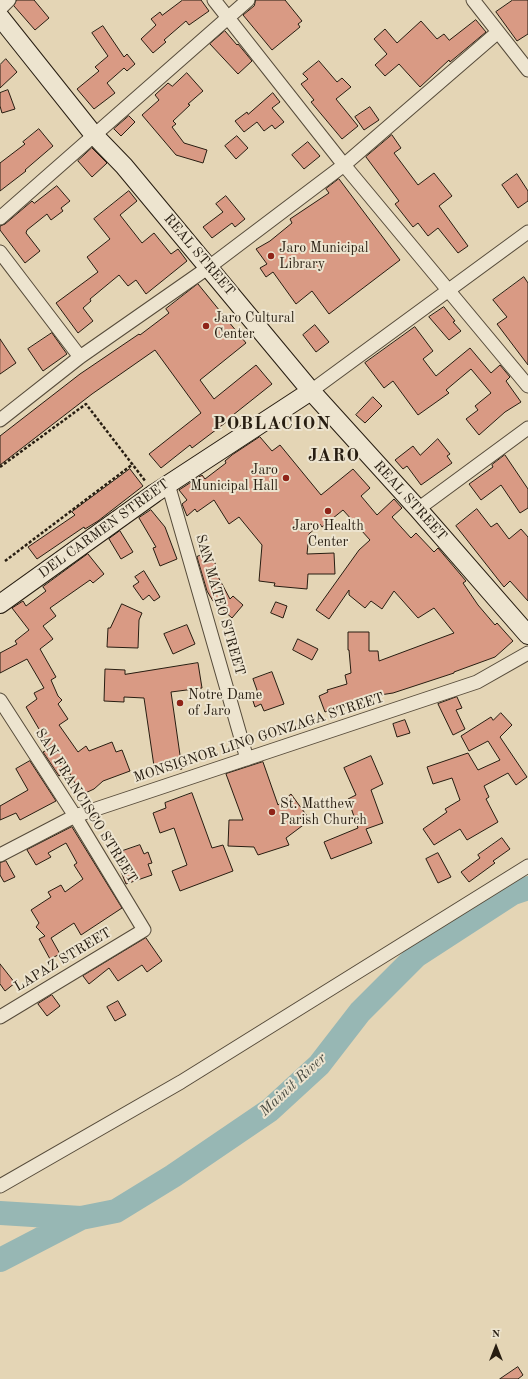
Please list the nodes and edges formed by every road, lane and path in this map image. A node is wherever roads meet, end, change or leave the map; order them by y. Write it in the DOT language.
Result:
graph roads {
  1 [pos="10,0"];
  2 [pos="214,0"];
  3 [pos="248,0"];
  4 [pos="473,0"];
  5 [pos="0,9"];
  6 [pos="0,17"];
  7 [pos="229,18"];
  8 [pos="498,32"];
  9 [pos="528,70"];
  10 [pos="94,135"];
  11 [pos="344,165"];
  12 [pos="0,218"];
  13 [pos="528,232"];
  14 [pos="0,252"];
  15 [pos="209,267"];
  16 [pos="449,290"];
  17 [pos="80,357"];
  18 [pos="528,386"];
  19 [pos="311,391"];
  20 [pos="0,420"];
  21 [pos="528,428"];
  22 [pos="133,464"];
  23 [pos="0,468"];
  24 [pos="161,488"];
  25 [pos="418,509"];
  26 [pos="4,561"];
  27 [pos="0,604"];
  28 [pos="528,635"];
  29 [pos="528,653"];
  30 [pos="0,700"];
  31 [pos="247,759"];
  32 [pos="75,816"];
  33 [pos="0,855"];
  34 [pos="528,866"];
  35 [pos="144,930"];
  36 [pos="0,1017"];
  37 [pos="0,1186"];
  1 -- 5 [label="street"];
  2 -- 7 [label="street"];
  3 -- 7 [label="street"];
  4 -- 8 [label="street"];
  6 -- 10 [label="main road, REAL STREET"];
  7 -- 10 [label="street"];
  7 -- 11 [label="street"];
  8 -- 9 [label="street"];
  8 -- 11 [label="street"];
  10 -- 12 [label="street"];
  10 -- 15 [label="main road, REAL STREET"];
  11 -- 15 [label="street"];
  11 -- 16 [label="street"];
  13 -- 16 [label="street"];
  14 -- 17 [label="street"];
  15 -- 17 [label="street"];
  15 -- 19 [label="main road, REAL STREET"];
  16 -- 18 [label="street"];
  16 -- 19 [label="street"];
  17 -- 20 [label="street"];
  19 -- 24 [label="main road, DEL CARMEN STREET"];
  19 -- 25 [label="main road, REAL STREET"];
  21 -- 25 [label="street"];
  22 -- 23 [label="path"];
  22 -- 24 [label="path"];
  22 -- 26 [label="path"];
  24 -- 27 [label="main road, DEL CARMEN STREET"];
  24 -- 31 [label="street, SAN MATEO STREET"];
  25 -- 28 [label="main road, REAL STREET"];
  29 -- 31 [label="street, MONSIGNOR LINO GONZAGA STREET"];
  30 -- 32 [label="street, SAN FRANCISCO STREET"];
  31 -- 32 [label="street, MONSIGNOR LINO GONZAGA STREET"];
  32 -- 33 [label="street, MONSIGNOR LINO GONZAGA STREET"];
  32 -- 35 [label="street, SAN FRANCISCO STREET"];
  34 -- 37 [label="street"];
  35 -- 36 [label="street, LAPAZ STREET"];
}
